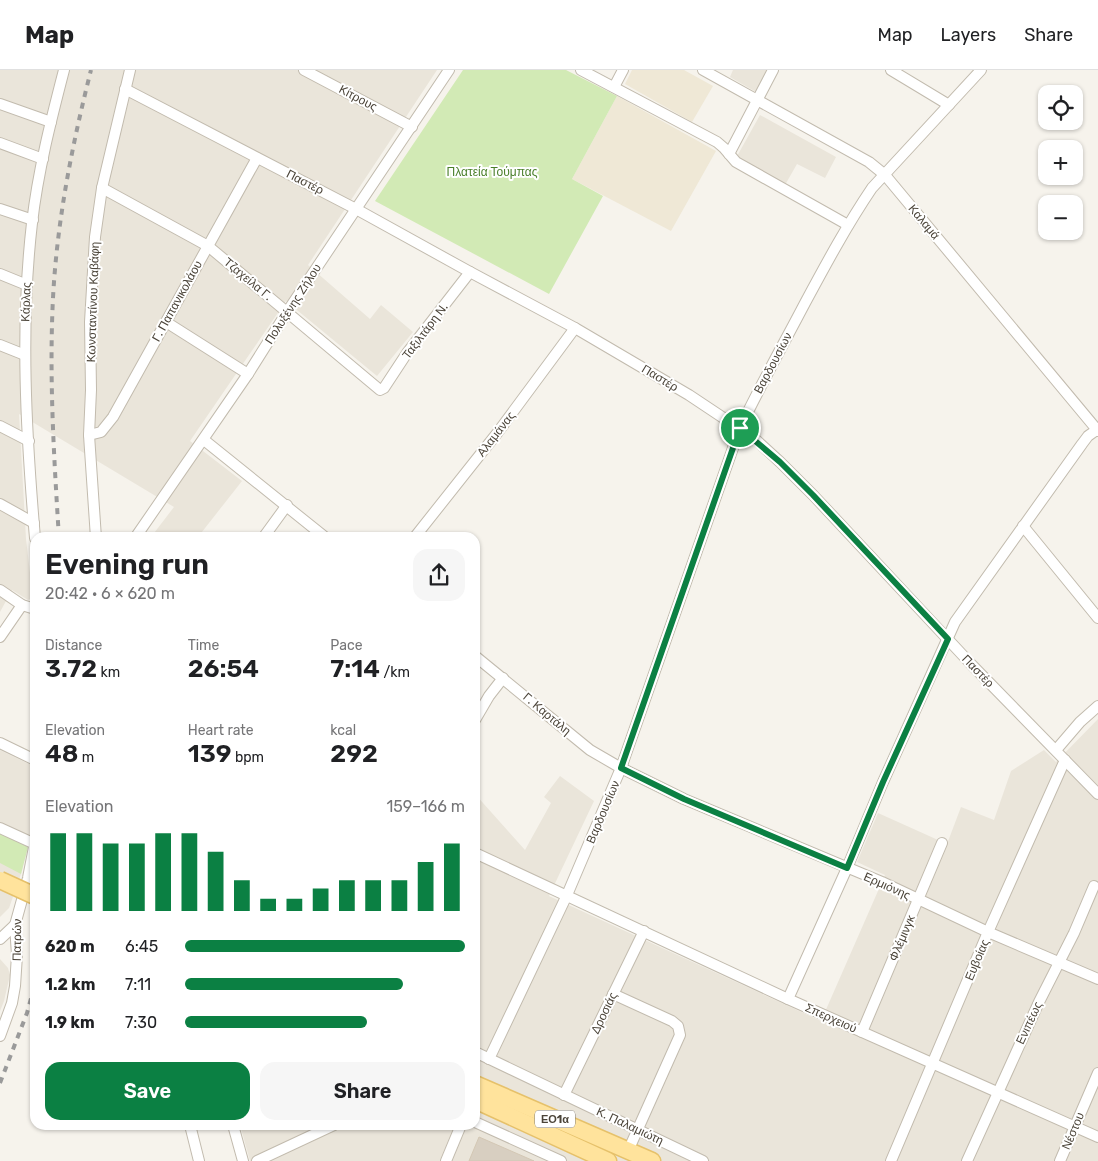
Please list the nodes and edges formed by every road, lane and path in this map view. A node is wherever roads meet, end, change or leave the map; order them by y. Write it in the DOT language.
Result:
graph roads {
  1 [pos="64,70"];
  2 [pos="130,70"];
  3 [pos="304,70"];
  4 [pos="449,70"];
  5 [pos="581,70"];
  6 [pos="624,70"];
  7 [pos="703,70"];
  8 [pos="773,70"];
  9 [pos="891,70"];
  10 [pos="981,70"];
  11 [pos="614,87"];
  12 [pos="125,89"];
  13 [pos="758,101"];
  14 [pos="0,104"];
  15 [pos="949,105"];
  16 [pos="52,122"];
  17 [pos="412,127"];
  18 [pos="0,143"];
  19 [pos="730,154"];
  20 [pos="257,158"];
  21 [pos="43,159"];
  22 [pos="885,175"];
  23 [pos="102,188"];
  24 [pos="0,208"];
  25 [pos="356,209"];
  26 [pos="33,220"];
  27 [pos="848,225"];
  28 [pos="208,246"];
  29 [pos="470,272"];
  30 [pos="0,274"];
  31 [pos="27,285"];
  32 [pos="288,312"];
  33 [pos="166,322"];
  34 [pos="576,328"];
  35 [pos="0,346"];
  36 [pos="25,355"];
  37 [pos="248,374"];
  38 [pos="380,390"];
  39 [pos="0,426"];
  40 [pos="740,428"];
  41 [pos="1098,430"];
  42 [pos="89,436"];
  43 [pos="204,440"];
  44 [pos="29,441"];
  45 [pos="0,504"];
  46 [pos="287,505"];
  47 [pos="34,523"];
  48 [pos="1023,526"];
  49 [pos="35,532"];
  50 [pos="96,532"];
  51 [pos="139,532"];
  52 [pos="267,532"];
  53 [pos="319,532"];
  54 [pos="419,532"];
  55 [pos="0,590"];
  56 [pos="22,605"];
  57 [pos="30,607"];
  58 [pos="1098,618"];
  59 [pos="0,637"];
  60 [pos="948,639"];
  61 [pos="480,660"];
  62 [pos="503,678"];
  63 [pos="1098,706"];
  64 [pos="480,711"];
  65 [pos="0,744"];
  66 [pos="1056,750"];
  67 [pos="30,758"];
  68 [pos="1065,760"];
  69 [pos="621,768"];
  70 [pos="1098,794"];
  71 [pos="0,828"];
  72 [pos="30,841"];
  73 [pos="942,843"];
  74 [pos="480,855"];
  75 [pos="30,868"];
  76 [pos="847,868"];
  77 [pos="0,880"];
  78 [pos="1094,886"];
  79 [pos="30,894"];
  80 [pos="567,895"];
  81 [pos="918,900"];
  82 [pos="15,925"];
  83 [pos="644,930"];
  84 [pos="988,932"];
  85 [pos="0,939"];
  86 [pos="1058,962"];
  87 [pos="1098,979"];
  88 [pos="613,994"];
  89 [pos="788,999"];
  90 [pos="862,1032"];
  91 [pos="0,1036"];
  92 [pos="480,1054"];
  93 [pos="489,1059"];
  94 [pos="933,1065"];
  95 [pos="1098,1073"];
  96 [pos="480,1086"];
  97 [pos="997,1093"];
  98 [pos="564,1095"];
  99 [pos="480,1102"];
  100 [pos="480,1124"];
  101 [pos="1075,1127"];
  102 [pos="191,1130"];
  103 [pos="234,1130"];
  104 [pos="323,1130"];
  105 [pos="459,1130"];
  106 [pos="638,1130"];
  107 [pos="1098,1137"];
  108 [pos="628,1151"];
  109 [pos="199,1161"];
  110 [pos="243,1161"];
  111 [pos="257,1161"];
  112 [pos="446,1161"];
  113 [pos="561,1161"];
  114 [pos="608,1161"];
  115 [pos="652,1161"];
  116 [pos="703,1161"];
  117 [pos="891,1161"];
  118 [pos="968,1161"];
  119 [pos="1060,1161"];
  1 -- 16 [label="street, Κάρλας"];
  2 -- 12 [label="street, Κωνσταντίνου Καβάφη"];
  3 -- 17 [label="street, Κίτρους"];
  4 -- 17 [label="street, Πολυξένης Ζήλου"];
  5 -- 11 [label="street"];
  6 -- 11 [label="street"];
  7 -- 13 [label="street, Καλαμά"];
  8 -- 13 [label="street"];
  9 -- 15 [label="street"];
  10 -- 15 [label="street, Βαρδουσίων"];
  11 -- 19 [label="street"];
  12 -- 20 [label="street, Παστέρ"];
  12 -- 23 [label="street, Κωνσταντίνου Καβάφη"];
  13 -- 19 [label="street"];
  13 -- 22 [label="street, Καλαμά"];
  14 -- 16 [label="street"];
  15 -- 22 [label="street, Βαρδουσίων"];
  16 -- 21 [label="street, Κάρλας"];
  17 -- 25 [label="street, Πολυξένης Ζήλου"];
  18 -- 21 [label="street"];
  19 -- 27 [label="street"];
  20 -- 25 [label="street, Παστέρ"];
  20 -- 28 [label="street, Γ. Παπανικολάου"];
  21 -- 26 [label="street, Κάρλας"];
  22 -- 27 [label="street, Βαρδουσίων"];
  22 -- 41 [label="street, Καλαμά"];
  23 -- 28 [label="street, Τζαχείλα Γ."];
  23 -- 42 [label="street, Κωνσταντίνου Καβάφη"];
  24 -- 26 [label="street"];
  25 -- 29 [label="street, Παστέρ"];
  25 -- 32 [label="street, Πολυξένης Ζήλου"];
  26 -- 31 [label="street, Κάρλας"];
  27 -- 40 [label="street, Βαρδουσίων"];
  28 -- 32 [label="street, Τζαχείλα Γ."];
  28 -- 33 [label="street, Γ. Παπανικολάου"];
  29 -- 34 [label="street, Παστέρ"];
  29 -- 38 [label="street, Ταξιλτάρη Ν."];
  30 -- 31 [label="street"];
  31 -- 36 [label="street, Κάρλας"];
  32 -- 37 [label="street, Πολυξένης Ζήλου"];
  32 -- 38 [label="street, Τζαχείλα Γ."];
  33 -- 37 [label="street"];
  33 -- 42 [label="street, Γ. Παπανικολάου"];
  34 -- 40 [label="street, Παστέρ"];
  34 -- 54 [label="street, Αλαμάνας"];
  35 -- 36 [label="street"];
  36 -- 44 [label="street, Κάρλας"];
  37 -- 43 [label="street, Πολυξένης Ζήλου"];
  39 -- 44 [label="street"];
  40 -- 60 [label="street, Παστέρ"];
  40 -- 69 [label="street, Βαρδουσίων"];
  41 -- 48 [label="street"];
  42 -- 50 [label="street, Κωνσταντίνου Καβάφη"];
  43 -- 46 [label="street"];
  43 -- 51 [label="street, Πολυξένης Ζήλου"];
  44 -- 47 [label="street, Κάρλας"];
  45 -- 47 [label="street"];
  46 -- 52 [label="street"];
  46 -- 53 [label="street"];
  47 -- 49 [label="street, Κάρλας"];
  48 -- 58 [label="street"];
  48 -- 60 [label="street"];
  55 -- 56 [label="street"];
  56 -- 57 [label="street"];
  56 -- 59 [label="street"];
  60 -- 66 [label="street, Παστέρ"];
  60 -- 76 [label="street"];
  61 -- 62 [label="street, Γ. Καρτάλη"];
  62 -- 64 [label="street"];
  62 -- 69 [label="street, Γ. Καρτάλη"];
  63 -- 66 [label="street"];
  65 -- 67 [label="street"];
  66 -- 68 [label="street, Παστέρ"];
  68 -- 70 [label="street, Παστέρ"];
  68 -- 84 [label="street, Ευβοίας"];
  69 -- 76 [label="street, Ερμιόνης"];
  69 -- 80 [label="street, Βαρδουσίων"];
  71 -- 72 [label="street"];
  73 -- 81 [label="street, Φλέμινγκ"];
  74 -- 80 [label="street, Σπερχειού"];
  75 -- 82 [label="street, Πατρών"];
  76 -- 81 [label="street, Ερμιόνης"];
  76 -- 89 [label="street"];
  77 -- 79 [label="main road, bridge"];
  78 -- 86 [label="street, Ενιπέως"];
  80 -- 83 [label="street, Σπερχειού"];
  80 -- 93 [label="street, Βαρδουσίων"];
  81 -- 84 [label="street, Ερμιόνης"];
  81 -- 90 [label="street, Φλέμινγκ"];
  82 -- 85 [label="street"];
  82 -- 91 [label="street, Πατρών"];
  83 -- 88 [label="street, Δροσιάς"];
  83 -- 89 [label="street, Σπερχειού"];
  84 -- 86 [label="street, Ερμιόνης"];
  84 -- 94 [label="street, Ευβοίας"];
  86 -- 87 [label="street, Ερμιόνης"];
  86 -- 97 [label="street, Ενιπέως"];
  88 -- 98 [label="street, Δροσιάς"];
  88 -- 106 [label="street"];
  89 -- 90 [label="street, Σπερχειού"];
  90 -- 94 [label="street, Σπερχειού"];
  92 -- 93 [label="street, Κ. Παλαμιώτη"];
  93 -- 98 [label="street, Κ. Παλαμιώτη"];
  94 -- 97 [label="street, Σπερχειού"];
  94 -- 117 [label="street, Ευβοίας"];
  95 -- 101 [label="street, Νέστου"];
  96 -- 108 [label="main road, ΕΟ1α"];
  97 -- 101 [label="street, Σπερχειού"];
  97 -- 118 [label="street, Ενιπέως"];
  98 -- 106 [label="street, Κ. Παλαμιώτη"];
  99 -- 114 [label="main road, ΕΟ1α"];
  100 -- 113 [label="street"];
  101 -- 107 [label="street, Σπερχειού"];
  101 -- 119 [label="street, Νέστου"];
  102 -- 109 [label="street"];
  103 -- 110 [label="street"];
  104 -- 111 [label="street"];
  105 -- 112 [label="street"];
  106 -- 108 [label="street"];
  106 -- 116 [label="street, Κ. Παλαμιώτη"];
  108 -- 115 [label="main road, ΕΟ1α"];
}
